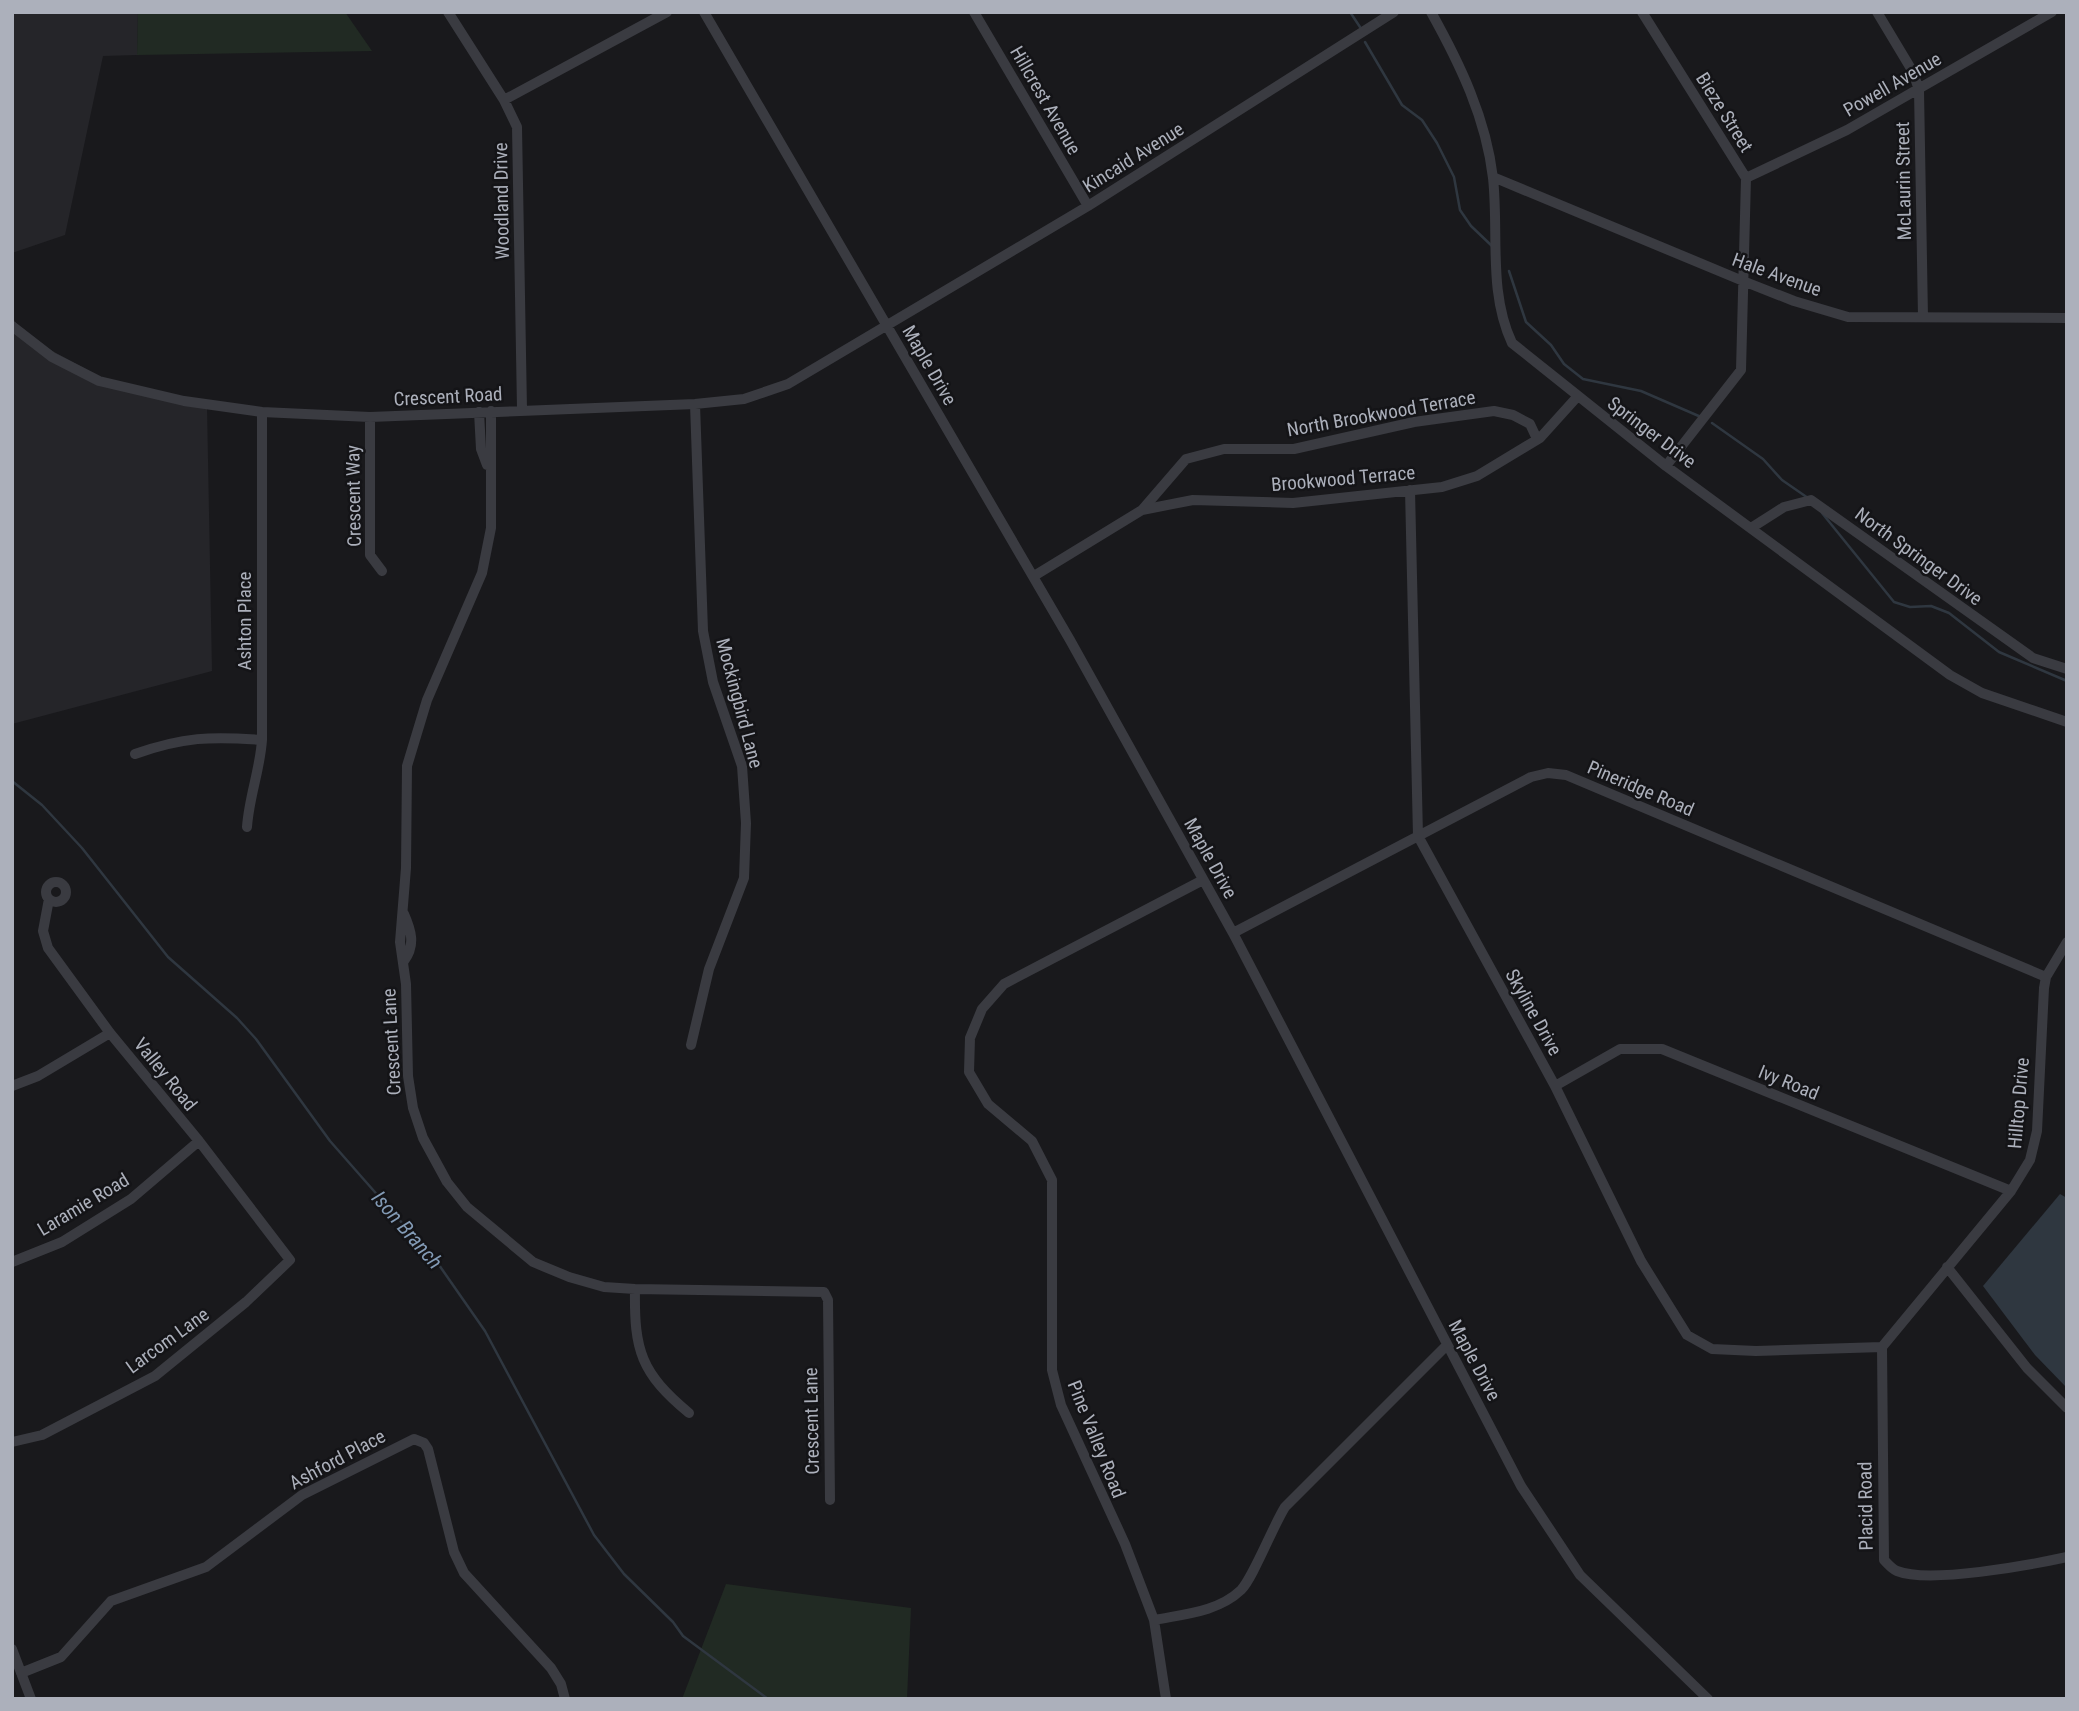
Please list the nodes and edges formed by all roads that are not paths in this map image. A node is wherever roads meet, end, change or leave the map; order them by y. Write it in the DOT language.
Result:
graph roads {
  1 [pos="448,12"];
  2 [pos="667,12"];
  3 [pos="704,12"];
  4 [pos="974,12"];
  5 [pos="1394,12"];
  6 [pos="1431,12"];
  7 [pos="1642,12"];
  8 [pos="1877,12"];
  9 [pos="2052,12"];
  10 [pos="1919,90"];
  11 [pos="504,100"];
  12 [pos="1493,177"];
  13 [pos="1746,178"];
  14 [pos="1088,206"];
  15 [pos="1743,281"];
  16 [pos="1923,317"];
  17 [pos="2067,318"];
  18 [pos="886,326"];
  19 [pos="12,327"];
  20 [pos="1577,397"];
  21 [pos="695,404"];
  22 [pos="522,409"];
  23 [pos="262,412"];
  24 [pos="485,412"];
  25 [pos="370,417"];
  26 [pos="1537,439"];
  27 [pos="1666,466"];
  28 [pos="1410,490"];
  29 [pos="1142,510"];
  30 [pos="1751,528"];
  31 [pos="382,571"];
  32 [pos="1034,576"];
  33 [pos="2067,669"];
  34 [pos="2067,722"];
  35 [pos="262,740"];
  36 [pos="135,754"];
  37 [pos="247,827"];
  38 [pos="1418,836"];
  39 [pos="1203,880"];
  40 [pos="49,899"];
  41 [pos="1233,933"];
  42 [pos="2067,942"];
  43 [pos="2046,977"];
  44 [pos="110,1033"];
  45 [pos="691,1045"];
  46 [pos="12,1086"];
  47 [pos="1555,1086"];
  48 [pos="199,1141"];
  49 [pos="2011,1191"];
  50 [pos="290,1260"];
  51 [pos="12,1262"];
  52 [pos="1947,1267"];
  53 [pos="635,1289"];
  54 [pos="1447,1345"];
  55 [pos="1882,1347"];
  56 [pos="2067,1408"];
  57 [pos="689,1413"];
  58 [pos="12,1442"];
  59 [pos="830,1500"];
  60 [pos="2067,1558"];
  61 [pos="1154,1620"];
  62 [pos="12,1648"];
  63 [pos="21,1674"];
  64 [pos="31,1699"];
  65 [pos="565,1699"];
  66 [pos="1166,1699"];
  67 [pos="1708,1699"];
  1 -- 11 [label="street, Woodland Drive"];
  2 -- 11 [label="street"];
  3 -- 18 [label="street, Maple Drive"];
  4 -- 14 [label="street, Hillcrest Avenue"];
  5 -- 14 [label="street, Kincaid Avenue"];
  6 -- 12 [label="street, Springer Drive"];
  7 -- 13 [label="street, Bieze Street"];
  8 -- 10 [label="street, McLaurin Street"];
  9 -- 10 [label="street, Powell Avenue"];
  10 -- 13 [label="street, Powell Avenue"];
  10 -- 16 [label="street, McLaurin Street"];
  11 -- 22 [label="street, Woodland Drive"];
  12 -- 15 [label="street, Hale Avenue"];
  12 -- 20 [label="street, Springer Drive"];
  13 -- 15 [label="street, Bieze Street"];
  14 -- 18 [label="street, Kincaid Avenue"];
  15 -- 16 [label="street, Hale Avenue"];
  15 -- 27 [label="street, Bieze Street"];
  16 -- 17 [label="street, Hale Avenue"];
  18 -- 21 [label="street, Crescent Road"];
  18 -- 32 [label="street, Maple Drive"];
  19 -- 23 [label="street, Crescent Road"];
  20 -- 26 [label="street"];
  20 -- 27 [label="street, Springer Drive"];
  21 -- 22 [label="street, Crescent Road"];
  21 -- 45 [label="street, Mockingbird Lane"];
  22 -- 24 [label="street, Crescent Road"];
  23 -- 25 [label="street, Crescent Road"];
  23 -- 35 [label="street, Ashton Place"];
  24 -- 25 [label="street, Crescent Road"];
  24 -- 53 [label="street, Crescent Lane"];
  25 -- 31 [label="street, Crescent Way"];
  26 -- 28 [label="street, Brookwood Terrace"];
  26 -- 29 [label="street, North Brookwood Terrace"];
  27 -- 30 [label="street, Springer Drive"];
  28 -- 29 [label="street, Brookwood Terrace"];
  28 -- 38 [label="street, Skyline Drive"];
  29 -- 32 [label="street, Brookwood Terrace"];
  30 -- 33 [label="street, North Springer Drive"];
  30 -- 34 [label="street, Springer Drive"];
  32 -- 39 [label="street, Maple Drive"];
  35 -- 36 [label="street"];
  35 -- 37 [label="street, Ashton Place"];
  38 -- 41 [label="street, Pineridge Road"];
  38 -- 43 [label="street, Pineridge Road"];
  38 -- 47 [label="street, Skyline Drive"];
  39 -- 41 [label="street, Maple Drive"];
  39 -- 61 [label="street, Pine Valley Road"];
  40 -- 44 [label="street, Valley Road"];
  41 -- 54 [label="street, Maple Drive"];
  42 -- 43 [label="street, Hilltop Drive"];
  43 -- 49 [label="street, Hilltop Drive"];
  44 -- 46 [label="street"];
  44 -- 48 [label="street, Valley Road"];
  47 -- 49 [label="street, Ivy Road"];
  47 -- 55 [label="street, Skyline Drive"];
  48 -- 50 [label="street, Valley Road"];
  48 -- 51 [label="street, Laramie Road"];
  49 -- 52 [label="street, Hilltop Drive"];
  50 -- 58 [label="street, Larcom Lane"];
  52 -- 55 [label="street, Hilltop Drive"];
  52 -- 56 [label="street"];
  53 -- 57 [label="street"];
  53 -- 59 [label="street, Crescent Lane"];
  54 -- 61 [label="street"];
  54 -- 67 [label="street, Maple Drive"];
  55 -- 60 [label="street, Placid Road"];
  61 -- 66 [label="street, Pine Valley Road"];
  62 -- 63 [label="street"];
  63 -- 64 [label="street"];
  63 -- 65 [label="street, Ashford Place"];
}
